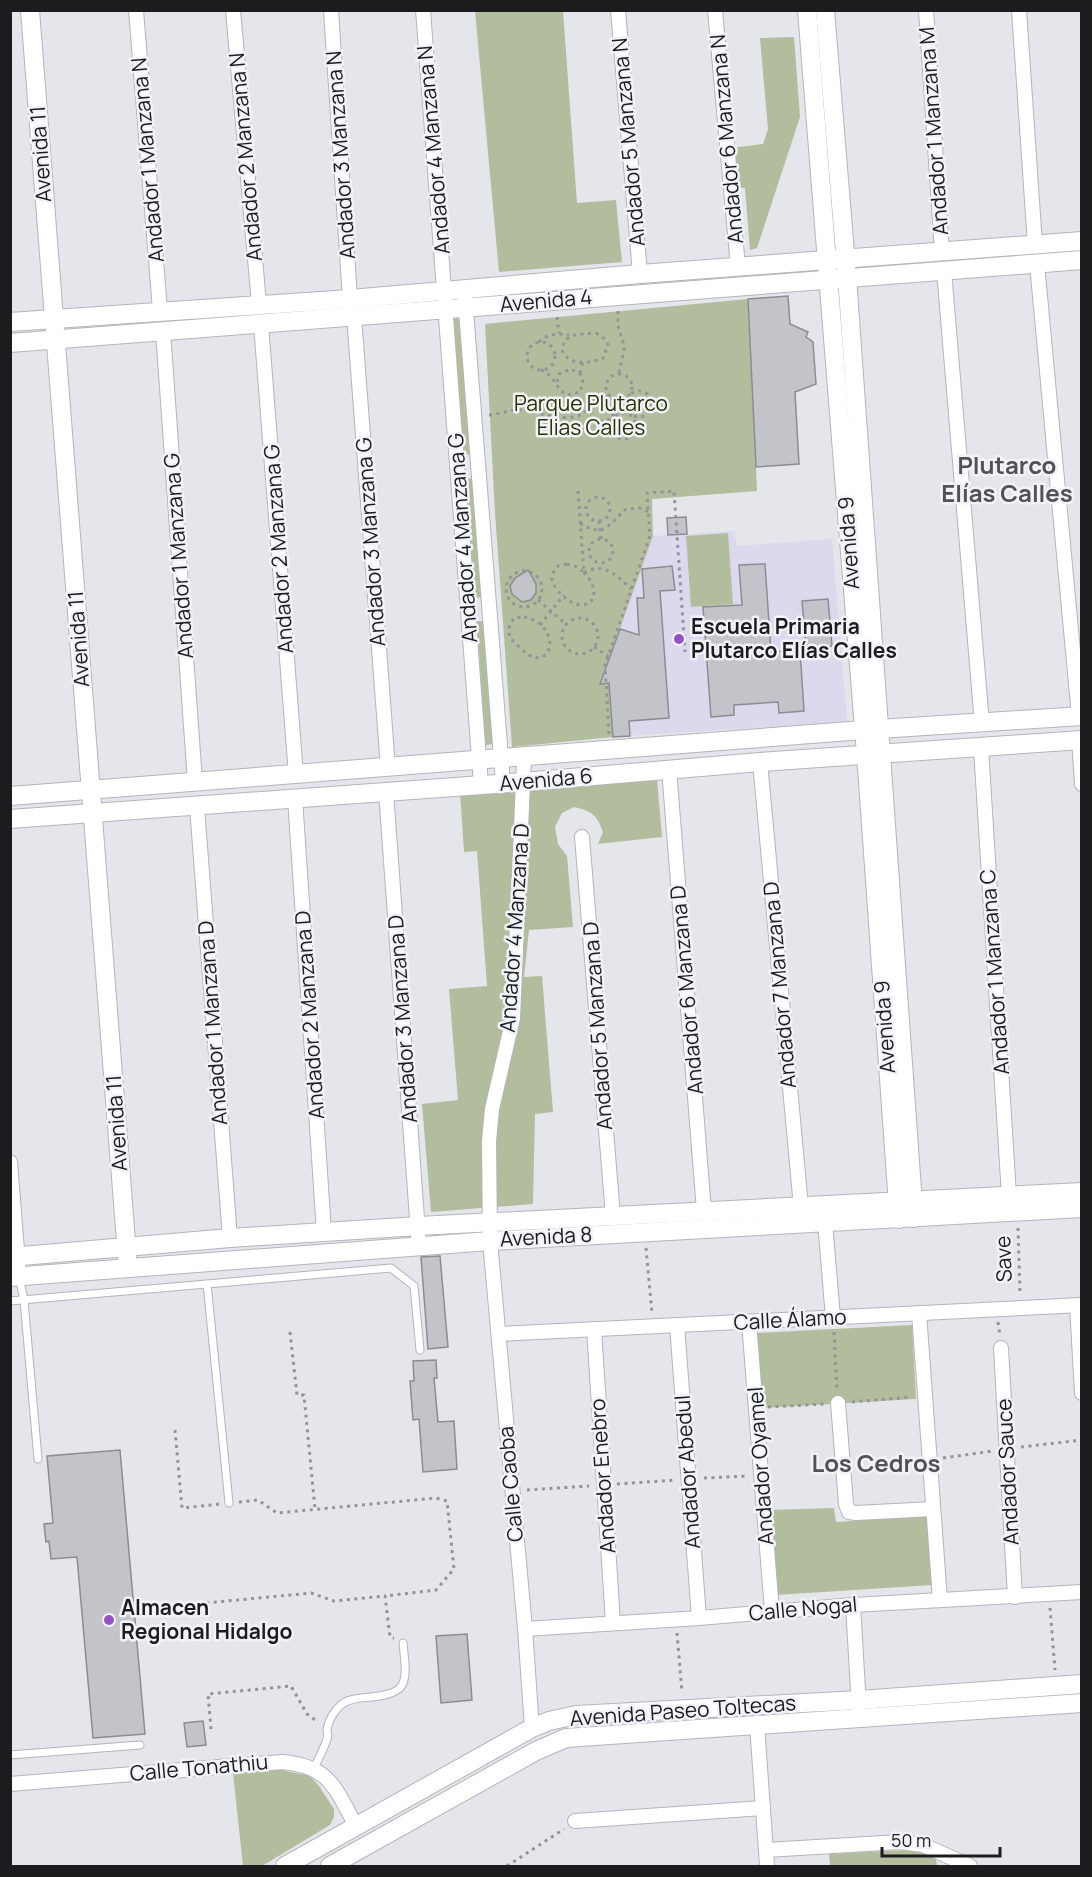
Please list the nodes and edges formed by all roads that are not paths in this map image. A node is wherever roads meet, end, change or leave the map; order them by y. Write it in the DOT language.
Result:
graph roads {
  1 [pos="30,10"];
  2 [pos="136,10"];
  3 [pos="233,10"];
  4 [pos="331,10"];
  5 [pos="423,10"];
  6 [pos="618,10"];
  7 [pos="715,10"];
  8 [pos="807,10"];
  9 [pos="825,10"];
  10 [pos="926,10"];
  11 [pos="1019,10"];
  12 [pos="1082,241"];
  13 [pos="1035,245"];
  14 [pos="942,252"];
  15 [pos="874,257"];
  16 [pos="836,259"];
  17 [pos="1082,260"];
  18 [pos="803,262"];
  19 [pos="1037,264"];
  20 [pos="738,267"];
  21 [pos="944,271"];
  22 [pos="640,274"];
  23 [pos="875,276"];
  24 [pos="838,278"];
  25 [pos="804,281"];
  26 [pos="495,287"];
  27 [pos="445,290"];
  28 [pos="465,299"];
  29 [pos="423,301"];
  30 [pos="259,304"];
  31 [pos="497,305"];
  32 [pos="352,308"];
  33 [pos="447,309"];
  34 [pos="160,310"];
  35 [pos="90,317"];
  36 [pos="54,319"];
  37 [pos="16,321"];
  38 [pos="261,324"];
  39 [pos="163,331"];
  40 [pos="92,337"];
  41 [pos="56,339"];
  42 [pos="17,342"];
  43 [pos="478,468"];
  44 [pos="458,469"];
  45 [pos="490,612"];
  46 [pos="469,613"];
  47 [pos="1080,716"];
  48 [pos="982,724"];
  49 [pos="872,730"];
  50 [pos="1080,740"];
  51 [pos="981,748"];
  52 [pos="874,754"];
  53 [pos="524,758"];
  54 [pos="501,759"];
  55 [pos="479,761"];
  56 [pos="760,762"];
  57 [pos="388,768"];
  58 [pos="669,769"];
  59 [pos="296,775"];
  60 [pos="195,782"];
  61 [pos="523,782"];
  62 [pos="503,783"];
  63 [pos="1082,784"];
  64 [pos="481,785"];
  65 [pos="91,790"];
  66 [pos="386,792"];
  67 [pos="10,796"];
  68 [pos="295,798"];
  69 [pos="197,807"];
  70 [pos="93,814"];
  71 [pos="10,819"];
  72 [pos="582,837"];
  73 [pos="10,1162"];
  74 [pos="1082,1192"];
  75 [pos="1013,1203"];
  76 [pos="801,1208"];
  77 [pos="1082,1208"];
  78 [pos="906,1210"];
  79 [pos="704,1211"];
  80 [pos="613,1216"];
  81 [pos="825,1222"];
  82 [pos="418,1226"];
  83 [pos="324,1232"];
  84 [pos="491,1232"];
  85 [pos="230,1238"];
  86 [pos="419,1246"];
  87 [pos="126,1248"];
  88 [pos="14,1256"];
  89 [pos="128,1267"];
  90 [pos="15,1276"];
  91 [pos="207,1284"];
  92 [pos="24,1300"];
  93 [pos="10,1301"];
  94 [pos="1079,1305"];
  95 [pos="919,1313"];
  96 [pos="834,1318"];
  97 [pos="749,1322"];
  98 [pos="677,1325"];
  99 [pos="594,1329"];
  100 [pos="499,1334"];
  101 [pos="1001,1348"];
  102 [pos="420,1350"];
  103 [pos="1082,1393"];
  104 [pos="838,1403"];
  105 [pos="38,1459"];
  106 [pos="229,1503"];
  107 [pos="933,1509"];
  108 [pos="1082,1592"];
  109 [pos="1015,1596"];
  110 [pos="940,1600"];
  111 [pos="853,1605"];
  112 [pos="772,1611"];
  113 [pos="699,1618"];
  114 [pos="613,1623"];
  115 [pos="525,1629"];
  116 [pos="403,1643"];
  117 [pos="1082,1684"];
  118 [pos="1082,1703"];
  119 [pos="860,1709"];
  120 [pos="758,1725"];
  121 [pos="532,1728"];
  122 [pos="140,1745"];
  123 [pos="10,1755"];
  124 [pos="461,1767"];
  125 [pos="314,1769"];
  126 [pos="10,1784"];
  127 [pos="472,1787"];
  128 [pos="763,1808"];
  129 [pos="575,1821"];
  130 [pos="356,1826"];
  131 [pos="766,1850"];
  132 [pos="285,1866"];
  133 [pos="330,1866"];
  134 [pos="768,1866"];
  135 [pos="970,1866"];
  1 -- 36 [label="street, Avenida 11"];
  2 -- 34 [label="street, Andador 1 Manzana N"];
  3 -- 30 [label="street, Andador 2 Manzana N"];
  4 -- 32 [label="street, Andador 3 Manzana N"];
  5 -- 27 [label="street, Andador 4 Manzana N"];
  6 -- 22 [label="street, Andador 5 Manzana N"];
  7 -- 20 [label="street, Andador 6 Manzana N"];
  8 -- 16 [label="street, Avenida 9"];
  9 -- 16 [label="street, Avenida 9"];
  10 -- 14 [label="street, Andador 1 Manzana M"];
  11 -- 13 [label="street"];
  12 -- 13 [label="street, Avenida 4"];
  13 -- 14 [label="street, Avenida 4"];
  14 -- 15 [label="street, Avenida 4"];
  15 -- 16 [label="street, Avenida 4"];
  15 -- 23 [label="street"];
  16 -- 18 [label="street, Avenida 4"];
  16 -- 24 [label="street, Avenida 9"];
  17 -- 19 [label="street, Avenida 4"];
  18 -- 20 [label="street, Avenida 4"];
  18 -- 25 [label="street"];
  19 -- 21 [label="street, Avenida 4"];
  19 -- 47 [label="street"];
  20 -- 22 [label="street, Avenida 4"];
  21 -- 23 [label="street, Avenida 4"];
  21 -- 48 [label="street"];
  22 -- 26 [label="street, Avenida 4"];
  23 -- 24 [label="street, Avenida 4"];
  24 -- 25 [label="street, Avenida 4"];
  24 -- 49 [label="street, Avenida 9"];
  25 -- 31 [label="street, Avenida 4"];
  26 -- 28 [label="street, Avenida 4"];
  26 -- 31 [label="street"];
  27 -- 28 [label="street, Avenida 4"];
  27 -- 29 [label="street, Avenida 4"];
  27 -- 33 [label="street, Andador 4 Manzana G"];
  28 -- 31 [label="street, Avenida 4"];
  28 -- 33 [label="street, Avenida 4"];
  28 -- 43 [label="street, Andador 4 Manzana G"];
  29 -- 32 [label="street, Avenida 4"];
  29 -- 33 [label="street, Avenida 4"];
  30 -- 32 [label="street, Avenida 4"];
  30 -- 34 [label="street, Avenida 4"];
  32 -- 38 [label="street, Avenida 4"];
  32 -- 57 [label="street, Andador 3 Manzana G"];
  33 -- 44 [label="street, Andador 4 Manzana G"];
  34 -- 35 [label="street, Avenida 4"];
  35 -- 36 [label="street, Avenida 4"];
  35 -- 40 [label="street"];
  36 -- 37 [label="street, Avenida 4"];
  36 -- 41 [label="street, Avenida 11"];
  37 -- 42 [label="street"];
  38 -- 39 [label="street, Avenida 4"];
  38 -- 59 [label="street, Andador 2 Manzana G"];
  39 -- 40 [label="street, Avenida 4"];
  39 -- 60 [label="street, Andador 1 Manzana G"];
  40 -- 41 [label="street, Avenida 4"];
  41 -- 42 [label="street, Avenida 4"];
  41 -- 65 [label="street, Avenida 11"];
  43 -- 44 [label="street"];
  43 -- 45 [label="street, Andador 4 Manzana G"];
  44 -- 46 [label="street, Andador 4 Manzana G"];
  45 -- 46 [label="street"];
  45 -- 54 [label="street, Andador 4 Manzana G"];
  46 -- 55 [label="street, Andador 4 Manzana G"];
  47 -- 48 [label="street, Avenida 6"];
  48 -- 49 [label="street, Avenida 6"];
  49 -- 52 [label="street, Avenida 9"];
  49 -- 53 [label="street, Avenida 6"];
  50 -- 51 [label="street, Avenida 6"];
  50 -- 63 [label="street"];
  51 -- 52 [label="street, Avenida 6"];
  51 -- 75 [label="street, Andador 1 Manzana C"];
  52 -- 56 [label="street, Avenida 6"];
  52 -- 78 [label="street, Avenida 9"];
  53 -- 54 [label="street, Avenida 6"];
  53 -- 61 [label="street, Andador 4 Manzana D"];
  54 -- 55 [label="street, Avenida 6"];
  54 -- 62 [label="street, Andador 4 Manzana G"];
  55 -- 57 [label="street, Avenida 6"];
  55 -- 64 [label="street, Andador 4 Manzana G"];
  56 -- 58 [label="street, Avenida 6"];
  56 -- 76 [label="street, Andador 7 Manzana D"];
  57 -- 59 [label="street, Avenida 6"];
  58 -- 61 [label="street, Avenida 6"];
  58 -- 79 [label="street, Andador 6 Manzana D"];
  59 -- 60 [label="street, Avenida 6"];
  60 -- 65 [label="street, Avenida 6"];
  61 -- 62 [label="street, Avenida 6"];
  61 -- 84 [label="street, Andador 4 Manzana D"];
  62 -- 64 [label="street, Avenida 6"];
  64 -- 66 [label="street, Avenida 6"];
  65 -- 67 [label="street, Avenida 6"];
  65 -- 70 [label="street, Avenida 11"];
  66 -- 68 [label="street, Avenida 6"];
  66 -- 82 [label="street, Andador 3 Manzana D"];
  68 -- 69 [label="street, Avenida 6"];
  68 -- 83 [label="street, Andador 2 Manzana D"];
  69 -- 70 [label="street, Avenida 6"];
  69 -- 85 [label="street, Andador 1 Manzana D"];
  70 -- 71 [label="street, Avenida 6"];
  70 -- 87 [label="street, Avenida 11"];
  72 -- 80 [label="street, Andador 5 Manzana D"];
  73 -- 88 [label="street"];
  74 -- 75 [label="street, Avenida 8"];
  75 -- 77 [label="street, Avenida 8"];
  75 -- 78 [label="street, Avenida 8"];
  76 -- 78 [label="street, Avenida 8"];
  76 -- 79 [label="street, Avenida 8"];
  78 -- 81 [label="street, Avenida 8"];
  79 -- 80 [label="street, Avenida 8"];
  80 -- 84 [label="street, Avenida 8"];
  81 -- 84 [label="street, Avenida 8"];
  81 -- 96 [label="street"];
  82 -- 83 [label="street, Avenida 8"];
  82 -- 84 [label="street, Avenida 8"];
  82 -- 86 [label="street, Andador 3 Manzana D"];
  83 -- 85 [label="street, Avenida 8"];
  84 -- 86 [label="street, Avenida 8"];
  84 -- 100 [label="street, Calle Caoba"];
  85 -- 87 [label="street, Avenida 8"];
  86 -- 89 [label="street, Avenida 8"];
  87 -- 88 [label="street, Avenida 8"];
  87 -- 89 [label="street, Avenida 11"];
  88 -- 90 [label="street"];
  89 -- 90 [label="street, Avenida 8"];
  90 -- 92 [label="lane"];
  91 -- 92 [label="lane"];
  91 -- 102 [label="lane"];
  91 -- 106 [label="lane"];
  92 -- 93 [label="lane"];
  92 -- 105 [label="lane"];
  94 -- 95 [label="street, Calle Álamo"];
  94 -- 103 [label="street"];
  95 -- 96 [label="street, Calle Álamo"];
  95 -- 107 [label="street"];
  96 -- 97 [label="street, Calle Álamo"];
  97 -- 98 [label="street, Calle Álamo"];
  97 -- 112 [label="street, Andador Oyamel"];
  98 -- 99 [label="street, Calle Álamo"];
  98 -- 113 [label="street, Andador Abedul"];
  99 -- 100 [label="street, Calle Álamo"];
  99 -- 114 [label="street, Andador Enebro"];
  100 -- 115 [label="street, Calle Caoba"];
  101 -- 109 [label="street, Andador Sauce"];
  104 -- 107 [label="street"];
  107 -- 110 [label="street"];
  108 -- 109 [label="street, Calle Nogal"];
  109 -- 110 [label="street, Calle Nogal"];
  110 -- 111 [label="street, Calle Nogal"];
  111 -- 112 [label="street, Calle Nogal"];
  111 -- 119 [label="street"];
  112 -- 113 [label="street, Calle Nogal"];
  113 -- 114 [label="street, Calle Nogal"];
  114 -- 115 [label="street, Calle Nogal"];
  115 -- 121 [label="street, Calle Caoba"];
  116 -- 125 [label="lane"];
  117 -- 119 [label="street, Avenida Paseo Toltecas"];
  118 -- 119 [label="street, Avenida Paseo Toltecas"];
  119 -- 120 [label="street, Avenida Paseo Toltecas"];
  119 -- 121 [label="street, Avenida Paseo Toltecas"];
  120 -- 127 [label="street, Avenida Paseo Toltecas"];
  120 -- 128 [label="street"];
  121 -- 124 [label="street, Avenida Paseo Toltecas"];
  122 -- 123 [label="lane"];
  124 -- 127 [label="street"];
  124 -- 130 [label="street, Avenida Paseo Toltecas"];
  125 -- 126 [label="street, Calle Tonathiu"];
  125 -- 130 [label="street"];
  127 -- 133 [label="street, Avenida Paseo Toltecas"];
  128 -- 129 [label="street"];
  128 -- 131 [label="street"];
  130 -- 132 [label="street, Avenida Paseo Toltecas"];
  131 -- 134 [label="street"];
  131 -- 135 [label="street"];
}
